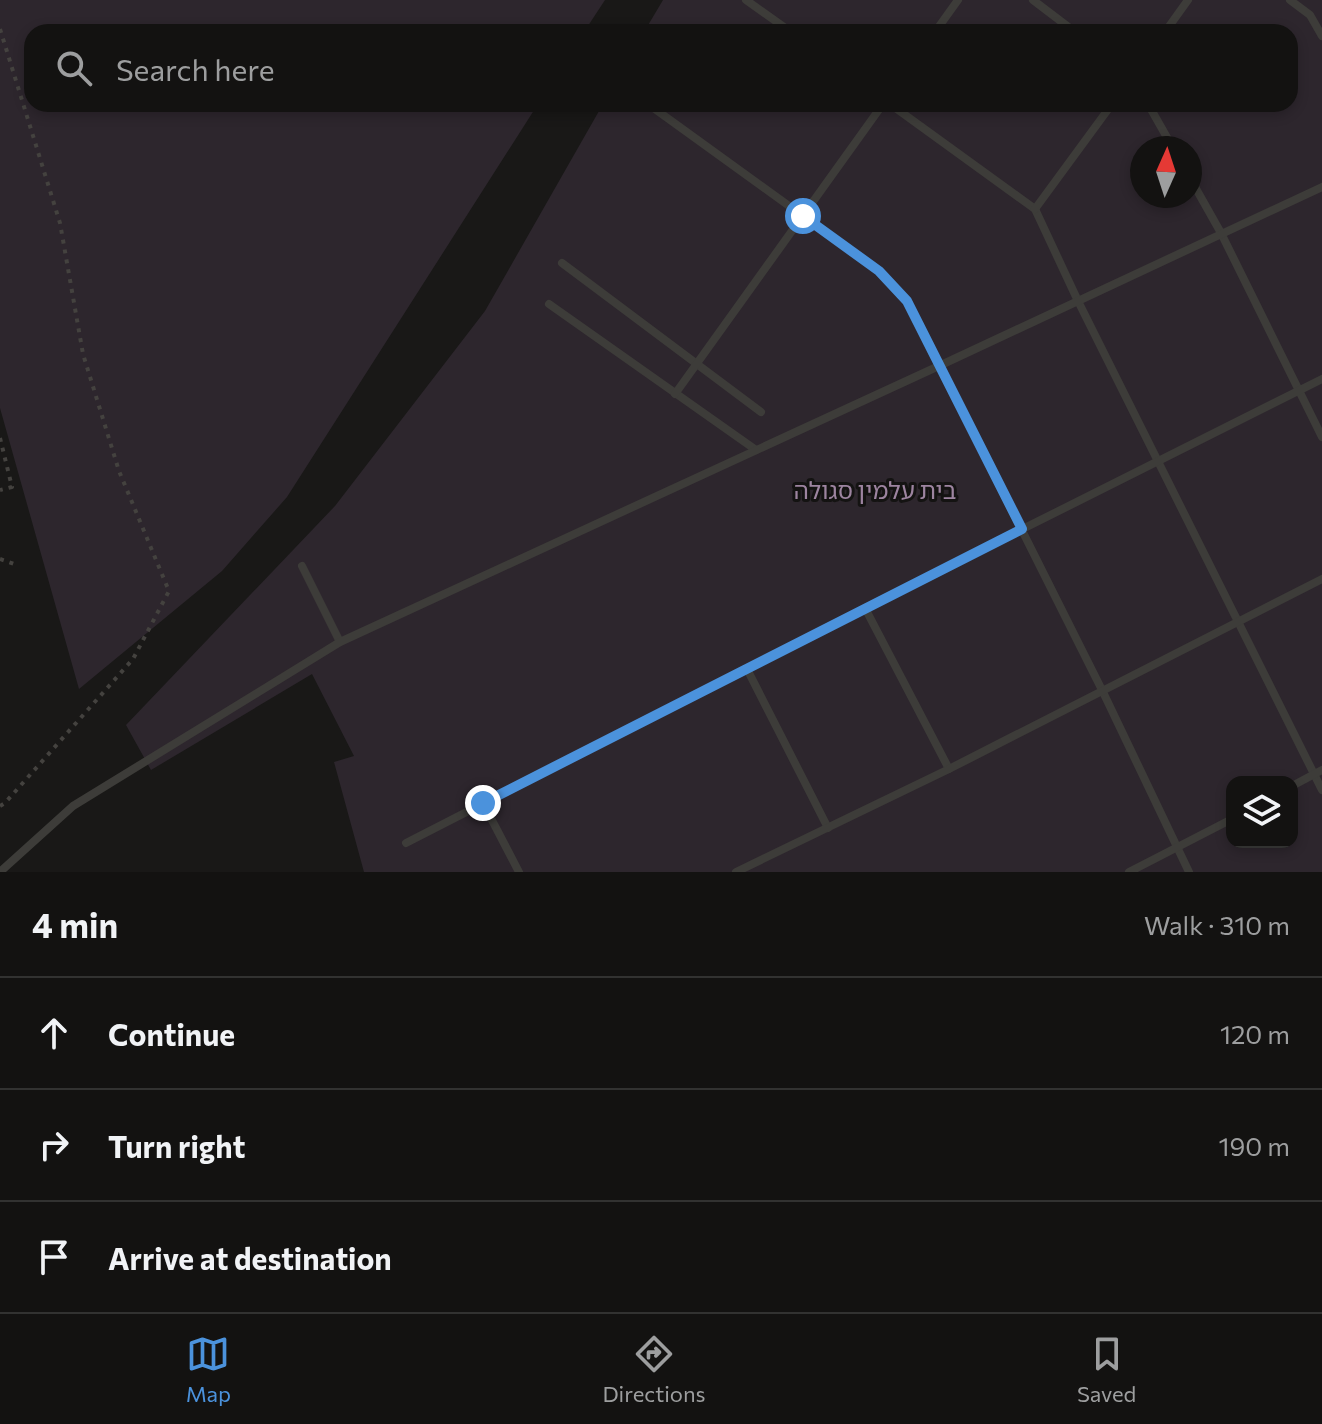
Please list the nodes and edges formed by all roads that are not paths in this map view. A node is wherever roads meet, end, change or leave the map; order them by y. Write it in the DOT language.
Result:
graph roads {
  1 [pos="746,0"];
  2 [pos="958,0"];
  3 [pos="1033,0"];
  4 [pos="1188,0"];
  5 [pos="1290,0"];
  6 [pos="1318,20"];
  7 [pos="780,24"];
  8 [pos="941,24"];
  9 [pos="1064,24"];
  10 [pos="1171,24"];
  11 [pos="1322,36"];
  12 [pos="659,112"];
  13 [pos="877,112"];
  14 [pos="901,112"];
  15 [pos="1106,112"];
  16 [pos="1153,112"];
  17 [pos="1166,136"];
  18 [pos="1322,187"];
  19 [pos="1202,199"];
  20 [pos="1035,209"];
  21 [pos="803,216"];
  22 [pos="1221,233"];
  23 [pos="562,263"];
  24 [pos="1078,301"];
  25 [pos="549,304"];
  26 [pos="697,364"];
  27 [pos="941,365"];
  28 [pos="1322,379"];
  29 [pos="1299,390"];
  30 [pos="675,394"];
  31 [pos="761,412"];
  32 [pos="1322,437"];
  33 [pos="756,450"];
  34 [pos="1158,461"];
  35 [pos="1022,529"];
  36 [pos="302,566"];
  37 [pos="1322,579"];
  38 [pos="865,608"];
  39 [pos="1237,621"];
  40 [pos="340,642"];
  41 [pos="747,669"];
  42 [pos="1103,692"];
  43 [pos="949,769"];
  44 [pos="1318,772"];
  45 [pos="1298,783"];
  46 [pos="1322,790"];
  47 [pos="483,803"];
  48 [pos="1226,822"];
  49 [pos="828,828"];
  50 [pos="406,843"];
  51 [pos="1178,848"];
  52 [pos="0,872"];
  53 [pos="519,872"];
  54 [pos="736,872"];
  55 [pos="1129,872"];
  56 [pos="1189,872"];
  1 -- 7 [label="lane"];
  2 -- 8 [label="lane"];
  3 -- 9 [label="lane"];
  4 -- 10 [label="lane"];
  5 -- 6 [label="lane"];
  6 -- 11 [label="lane"];
  12 -- 21 [label="lane"];
  13 -- 21 [label="lane"];
  14 -- 20 [label="lane"];
  15 -- 20 [label="lane"];
  16 -- 17 [label="lane"];
  18 -- 22 [label="lane"];
  19 -- 22 [label="lane"];
  20 -- 24 [label="lane"];
  21 -- 26 [label="lane"];
  21 -- 27 [label="lane"];
  22 -- 24 [label="lane"];
  22 -- 29 [label="lane"];
  23 -- 26 [label="lane"];
  24 -- 27 [label="lane"];
  24 -- 34 [label="lane"];
  25 -- 30 [label="lane"];
  26 -- 30 [label="lane"];
  26 -- 31 [label="lane"];
  27 -- 33 [label="lane"];
  27 -- 35 [label="lane"];
  28 -- 29 [label="lane"];
  29 -- 32 [label="lane"];
  29 -- 34 [label="lane"];
  30 -- 33 [label="lane"];
  33 -- 40 [label="lane"];
  34 -- 35 [label="lane"];
  34 -- 39 [label="lane"];
  35 -- 38 [label="lane"];
  35 -- 42 [label="lane"];
  36 -- 40 [label="lane"];
  37 -- 39 [label="lane"];
  38 -- 41 [label="lane"];
  38 -- 43 [label="lane"];
  39 -- 42 [label="lane"];
  39 -- 44 [label="lane"];
  40 -- 52 [label="lane"];
  41 -- 47 [label="lane"];
  41 -- 49 [label="lane"];
  42 -- 43 [label="lane"];
  42 -- 51 [label="lane"];
  43 -- 49 [label="lane"];
  44 -- 45 [label="lane"];
  44 -- 46 [label="lane"];
  47 -- 50 [label="lane"];
  47 -- 53 [label="lane"];
  48 -- 51 [label="lane"];
  49 -- 54 [label="lane"];
  51 -- 55 [label="lane"];
  51 -- 56 [label="lane"];
}
